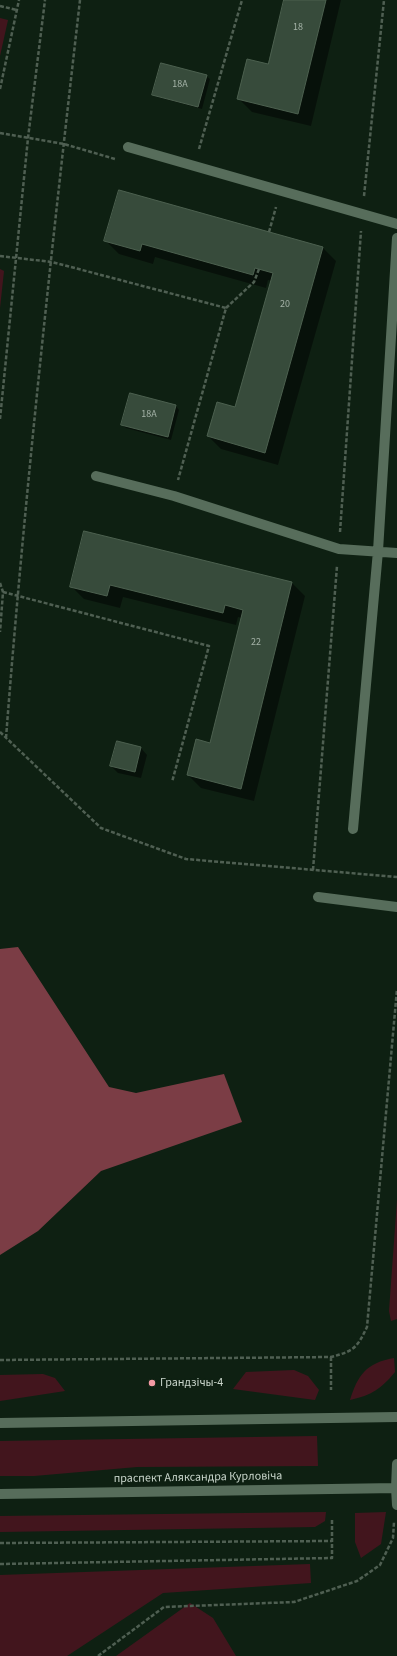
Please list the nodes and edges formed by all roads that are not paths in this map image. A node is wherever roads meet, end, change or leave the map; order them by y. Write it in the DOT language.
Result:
graph roads {
  1 [pos="128,147"];
  2 [pos="397,224"];
  3 [pos="397,238"];
  4 [pos="96,476"];
  5 [pos="378,551"];
  6 [pos="397,553"];
  7 [pos="352,829"];
  8 [pos="318,897"];
  9 [pos="397,907"];
  10 [pos="397,1417"];
  11 [pos="0,1423"];
  12 [pos="397,1464"];
  13 [pos="396,1488"];
  14 [pos="0,1494"];
  15 [pos="397,1505"];
  1 -- 2 [label="street"];
  3 -- 5 [label="street"];
  4 -- 5 [label="street"];
  5 -- 6 [label="street"];
  5 -- 7 [label="street"];
  8 -- 9 [label="street"];
  10 -- 11 [label="street"];
  12 -- 13 [label="street"];
  13 -- 14 [label="street, праспект Аляксандра Курловіча"];
  13 -- 15 [label="street"];
}
